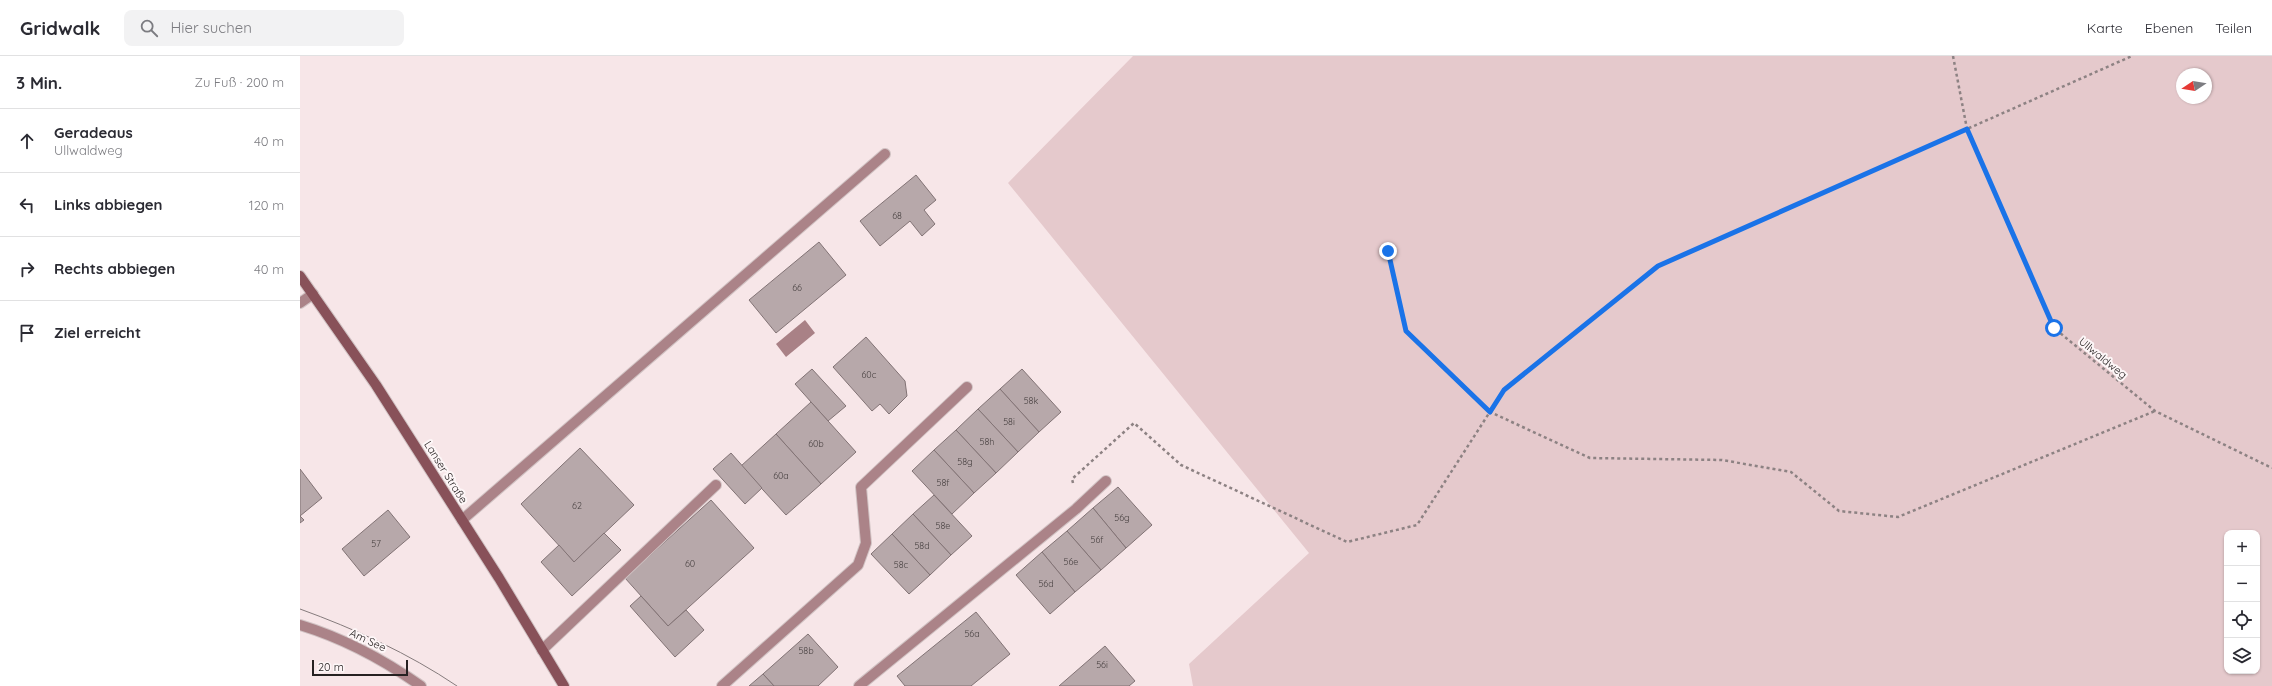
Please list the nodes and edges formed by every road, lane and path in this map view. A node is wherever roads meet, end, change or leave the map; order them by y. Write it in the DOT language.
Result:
graph roads {
  1 [pos="1953,56"];
  2 [pos="2132,56"];
  3 [pos="1967,129"];
  4 [pos="885,154"];
  5 [pos="1388,251"];
  6 [pos="300,276"];
  7 [pos="313,294"];
  8 [pos="300,304"];
  9 [pos="967,387"];
  10 [pos="2155,411"];
  11 [pos="1490,412"];
  12 [pos="2272,468"];
  13 [pos="1106,481"];
  14 [pos="716,485"];
  15 [pos="1076,510"];
  16 [pos="462,520"];
  17 [pos="300,625"];
  18 [pos="542,650"];
  19 [pos="421,686"];
  20 [pos="564,686"];
  21 [pos="722,686"];
  22 [pos="859,686"];
  1 -- 3 [label="path, Ullwaldweg"];
  2 -- 3 [label="path"];
  3 -- 10 [label="path, Ullwaldweg"];
  3 -- 11 [label="path"];
  4 -- 16 [label="street"];
  5 -- 11 [label="path"];
  6 -- 7 [label="main road, Lanser Straße"];
  7 -- 8 [label="street"];
  7 -- 16 [label="main road, Lanser Straße"];
  9 -- 21 [label="street"];
  10 -- 11 [label="path"];
  10 -- 12 [label="path, Ullwaldweg"];
  11 -- 15 [label="path"];
  13 -- 15 [label="street"];
  14 -- 18 [label="street"];
  15 -- 22 [label="street"];
  16 -- 18 [label="main road, Lanser Straße"];
  17 -- 19 [label="street, Am See"];
  18 -- 20 [label="main road, Lanser Straße"];
}
